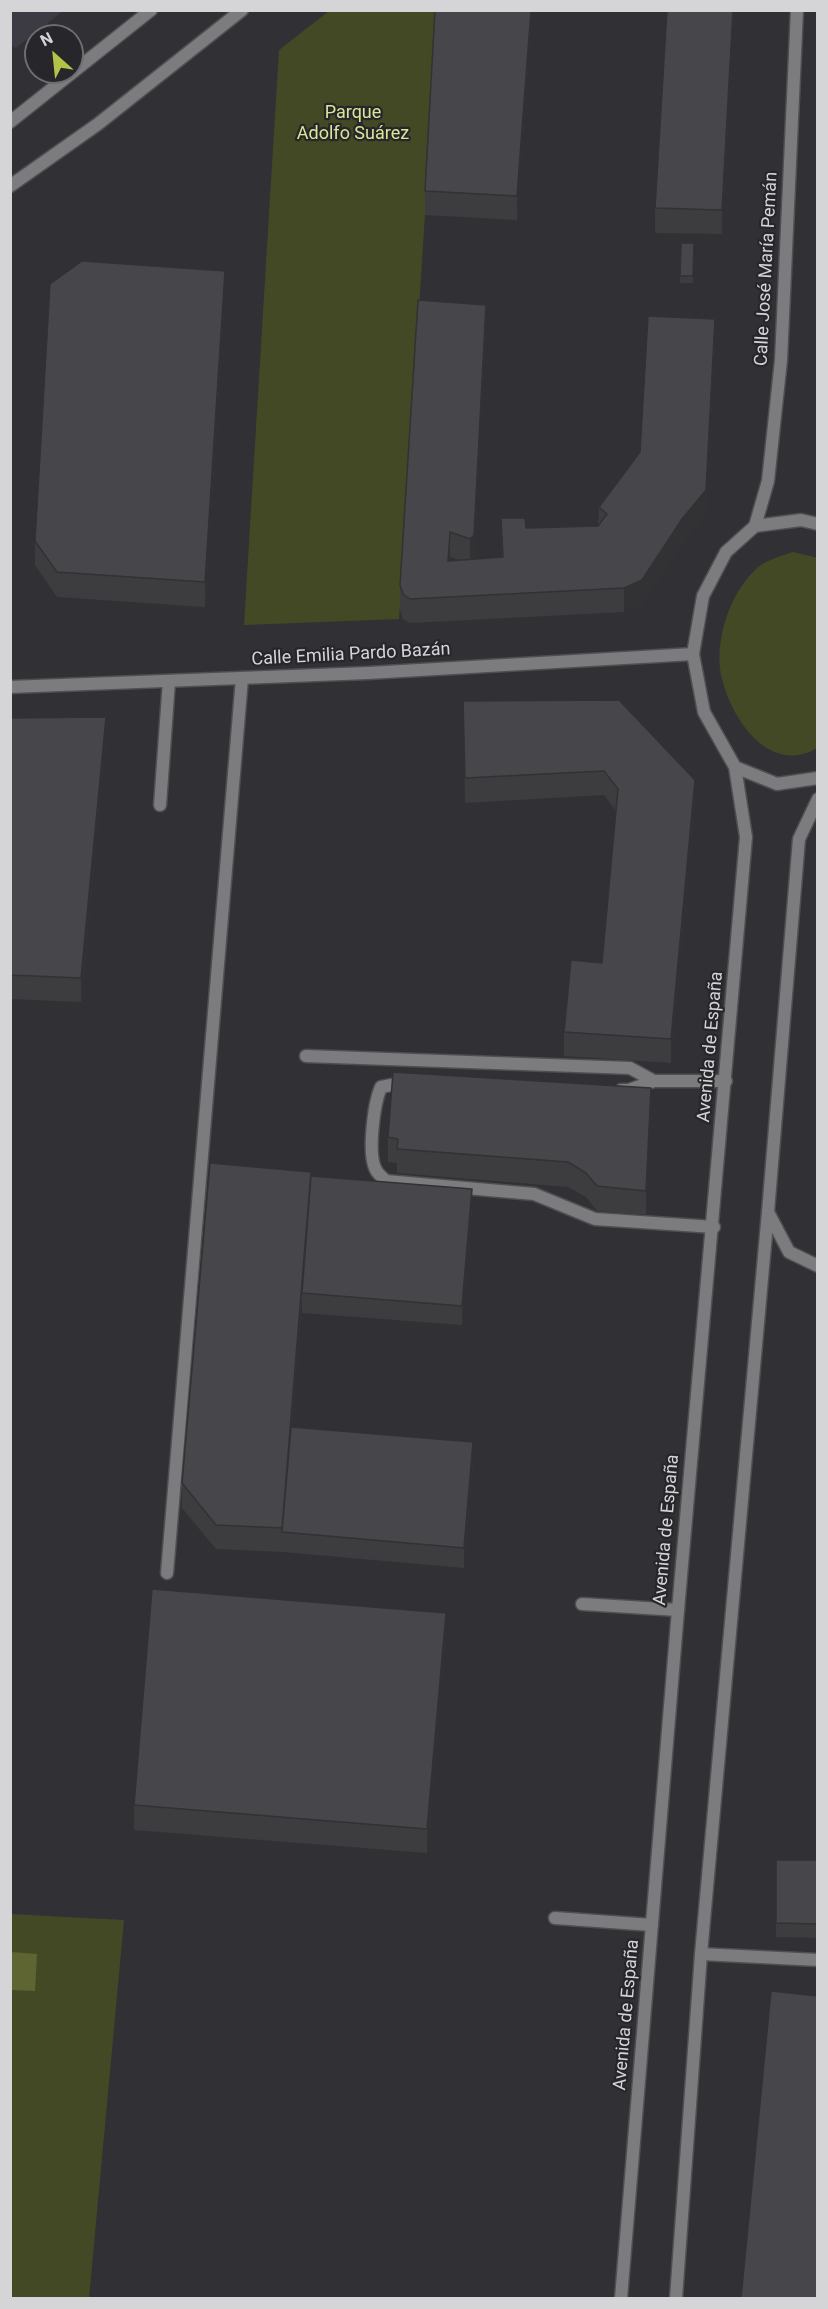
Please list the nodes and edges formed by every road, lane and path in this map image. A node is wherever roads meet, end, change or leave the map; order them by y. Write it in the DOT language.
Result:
graph roads {
  1 [pos="151,10"];
  2 [pos="243,10"];
  3 [pos="797,10"];
  4 [pos="10,122"];
  5 [pos="10,186"];
  6 [pos="818,524"];
  7 [pos="755,526"];
  8 [pos="693,654"];
  9 [pos="242,678"];
  10 [pos="169,681"];
  11 [pos="10,687"];
  12 [pos="735,767"];
  13 [pos="818,778"];
  14 [pos="818,799"];
  15 [pos="159,805"];
  16 [pos="306,1056"];
  17 [pos="654,1080"];
  18 [pos="726,1081"];
  19 [pos="421,1083"];
  20 [pos="606,1089"];
  21 [pos="768,1212"];
  22 [pos="714,1227"];
  23 [pos="818,1266"];
  24 [pos="167,1573"];
  25 [pos="582,1604"];
  26 [pos="678,1610"];
  27 [pos="555,1918"];
  28 [pos="652,1925"];
  29 [pos="701,1954"];
  30 [pos="818,1960"];
  31 [pos="621,2298"];
  32 [pos="676,2298"];
  1 -- 4 [label="street"];
  2 -- 5 [label="street"];
  3 -- 7 [label="street, Calle José María Pemán"];
  6 -- 7 [label="street"];
  7 -- 8 [label="street"];
  8 -- 9 [label="street, Calle Emilia Pardo Bazán"];
  8 -- 12 [label="street"];
  9 -- 10 [label="street, Calle Emilia Pardo Bazán"];
  9 -- 24 [label="street"];
  10 -- 11 [label="street, Calle Emilia Pardo Bazán"];
  10 -- 15 [label="street"];
  12 -- 13 [label="street"];
  12 -- 18 [label="street, Avenida de España"];
  14 -- 21 [label="street"];
  16 -- 17 [label="street"];
  17 -- 18 [label="street"];
  17 -- 20 [label="street"];
  18 -- 22 [label="street, Avenida de España"];
  19 -- 22 [label="street"];
  21 -- 23 [label="street"];
  21 -- 29 [label="street"];
  22 -- 26 [label="street, Avenida de España"];
  25 -- 26 [label="street"];
  26 -- 28 [label="street, Avenida de España"];
  27 -- 28 [label="street"];
  28 -- 31 [label="street, Avenida de España"];
  29 -- 30 [label="street"];
  29 -- 32 [label="street"];
}
